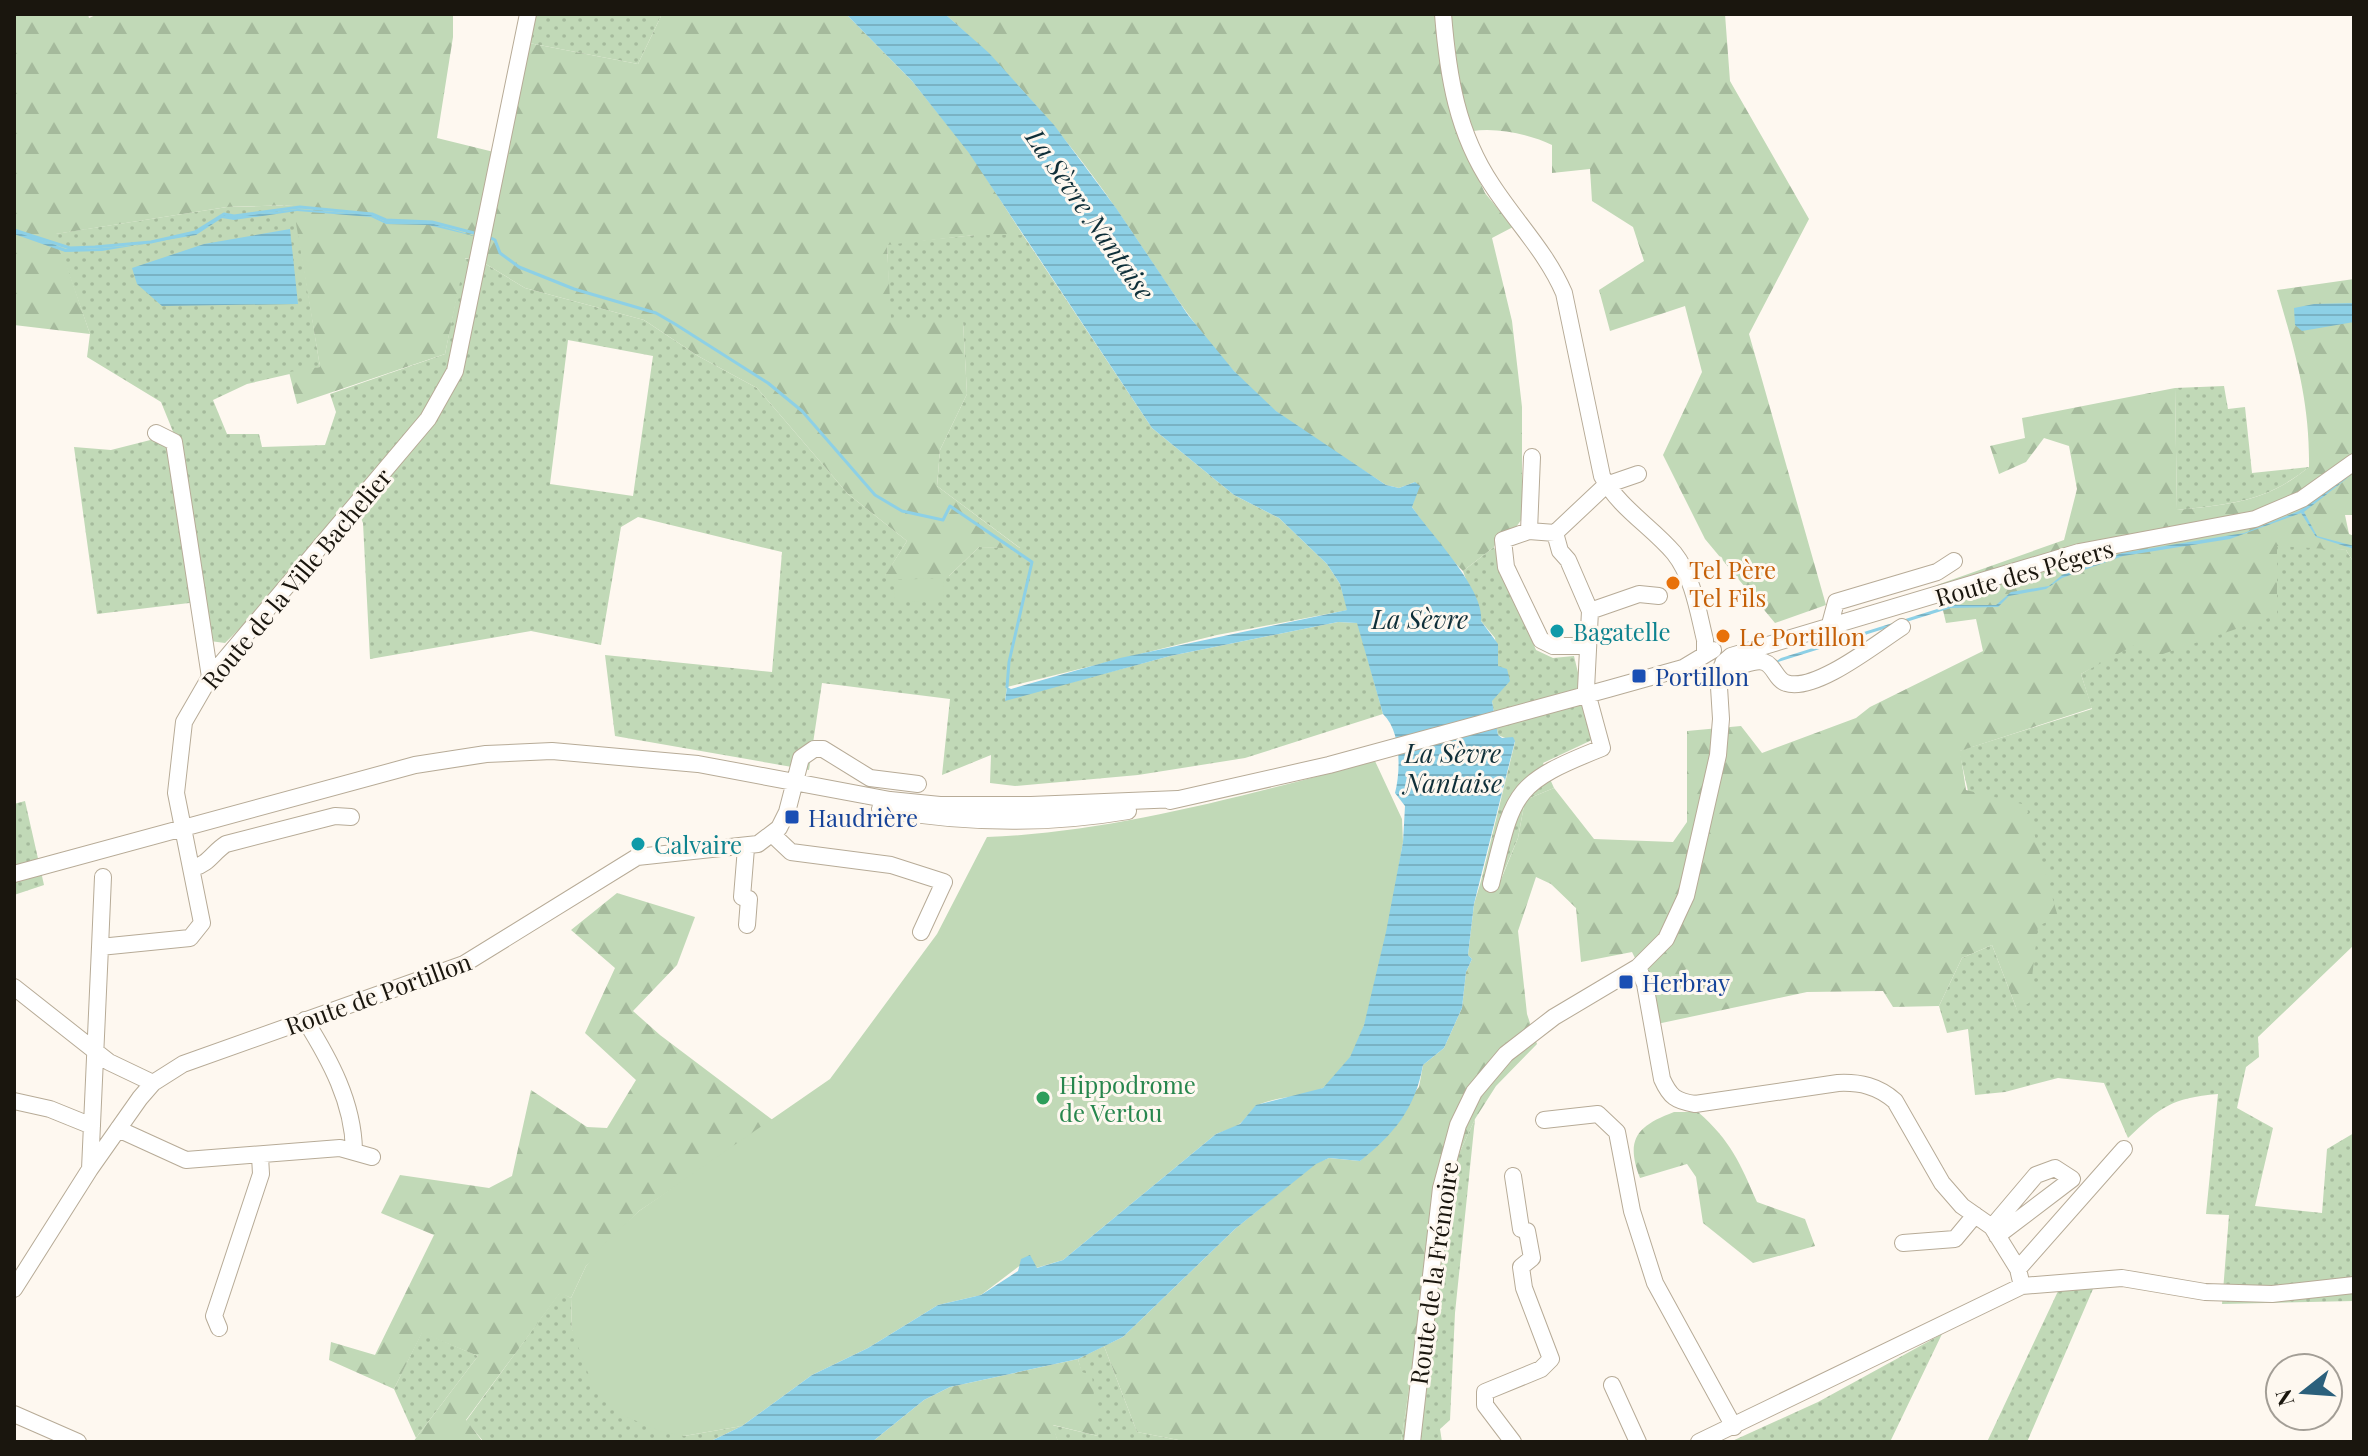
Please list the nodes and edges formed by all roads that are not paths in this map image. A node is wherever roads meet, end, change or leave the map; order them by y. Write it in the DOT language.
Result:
graph roads {
  1 [pos="528,14"];
  2 [pos="1443,14"];
  3 [pos="156,433"];
  4 [pos="1532,457"];
  5 [pos="2354,462"];
  6 [pos="1638,474"];
  7 [pos="1606,485"];
  8 [pos="1529,531"];
  9 [pos="1555,533"];
  10 [pos="1954,561"];
  11 [pos="1659,596"];
  12 [pos="1590,611"];
  13 [pos="1902,627"];
  14 [pos="1829,628"];
  15 [pos="1587,646"];
  16 [pos="1711,662"];
  17 [pos="210,677"];
  18 [pos="1587,694"];
  19 [pos="918,784"];
  20 [pos="794,788"];
  21 [pos="1178,799"];
  22 [pos="351,817"];
  23 [pos="184,827"];
  24 [pos="773,835"];
  25 [pos="746,848"];
  26 [pos="193,868"];
  27 [pos="14,874"];
  28 [pos="103,877"];
  29 [pos="1491,884"];
  30 [pos="747,925"];
  31 [pos="921,932"];
  32 [pos="100,947"];
  33 [pos="1638,967"];
  34 [pos="14,987"];
  35 [pos="305,1020"];
  36 [pos="96,1050"];
  37 [pos="153,1083"];
  38 [pos="14,1101"];
  39 [pos="1544,1120"];
  40 [pos="92,1126"];
  41 [pos="118,1129"];
  42 [pos="2124,1149"];
  43 [pos="354,1150"];
  44 [pos="260,1156"];
  45 [pos="372,1157"];
  46 [pos="90,1169"];
  47 [pos="1513,1176"];
  48 [pos="1975,1215"];
  49 [pos="1994,1231"];
  50 [pos="1903,1243"];
  51 [pos="2018,1269"];
  52 [pos="2354,1285"];
  53 [pos="2022,1286"];
  54 [pos="14,1289"];
  55 [pos="219,1328"];
  56 [pos="1612,1385"];
  57 [pos="14,1414"];
  58 [pos="1734,1427"];
  59 [pos="78,1442"];
  60 [pos="1412,1442"];
  61 [pos="1513,1442"];
  62 [pos="1638,1442"];
  63 [pos="1699,1442"];
  1 -- 17 [label="street, Route de la Ville Bachelier"];
  2 -- 7 [label="street"];
  3 -- 17 [label="street"];
  4 -- 8 [label="street"];
  5 -- 14 [label="street, Route des Pégers"];
  6 -- 7 [label="street"];
  7 -- 9 [label="street"];
  7 -- 16 [label="street, Route de la Frémoire"];
  8 -- 9 [label="street"];
  8 -- 15 [label="street"];
  9 -- 12 [label="street"];
  10 -- 14 [label="street"];
  11 -- 12 [label="street"];
  12 -- 15 [label="street"];
  13 -- 16 [label="street"];
  14 -- 16 [label="street, Route des Pégers"];
  15 -- 18 [label="street"];
  16 -- 18 [label="street"];
  16 -- 33 [label="street, Route de la Frémoire"];
  17 -- 23 [label="street, Route de la Ville Bachelier"];
  18 -- 21 [label="street"];
  18 -- 29 [label="street"];
  19 -- 20 [label="street"];
  20 -- 21 [label="street"];
  20 -- 21 [label="street"];
  20 -- 23 [label="street"];
  20 -- 24 [label="street"];
  22 -- 26 [label="street"];
  23 -- 26 [label="street, Route de la Ville Bachelier"];
  23 -- 27 [label="street"];
  24 -- 25 [label="street, Route de Portillon"];
  24 -- 31 [label="street"];
  25 -- 30 [label="street"];
  25 -- 35 [label="street, Route de Portillon"];
  26 -- 32 [label="street, Route de la Ville Bachelier"];
  28 -- 32 [label="street"];
  32 -- 36 [label="street"];
  33 -- 48 [label="street"];
  33 -- 60 [label="street, Route de la Frémoire"];
  34 -- 36 [label="street"];
  35 -- 37 [label="street, Route de Portillon"];
  35 -- 43 [label="street"];
  36 -- 37 [label="street"];
  36 -- 40 [label="street"];
  37 -- 41 [label="street, Route de Portillon"];
  38 -- 40 [label="street"];
  39 -- 58 [label="street"];
  40 -- 46 [label="street"];
  41 -- 44 [label="street"];
  41 -- 46 [label="street, Route de Portillon"];
  42 -- 51 [label="street"];
  43 -- 44 [label="street"];
  43 -- 45 [label="street"];
  44 -- 55 [label="street"];
  46 -- 54 [label="street, Route de Portillon"];
  47 -- 61 [label="street"];
  48 -- 49 [label="street"];
  48 -- 50 [label="street"];
  49 -- 49 [label="street"];
  49 -- 51 [label="street"];
  51 -- 53 [label="street"];
  52 -- 53 [label="street"];
  53 -- 58 [label="street"];
  56 -- 62 [label="street"];
  57 -- 59 [label="street"];
  58 -- 63 [label="street"];
}
